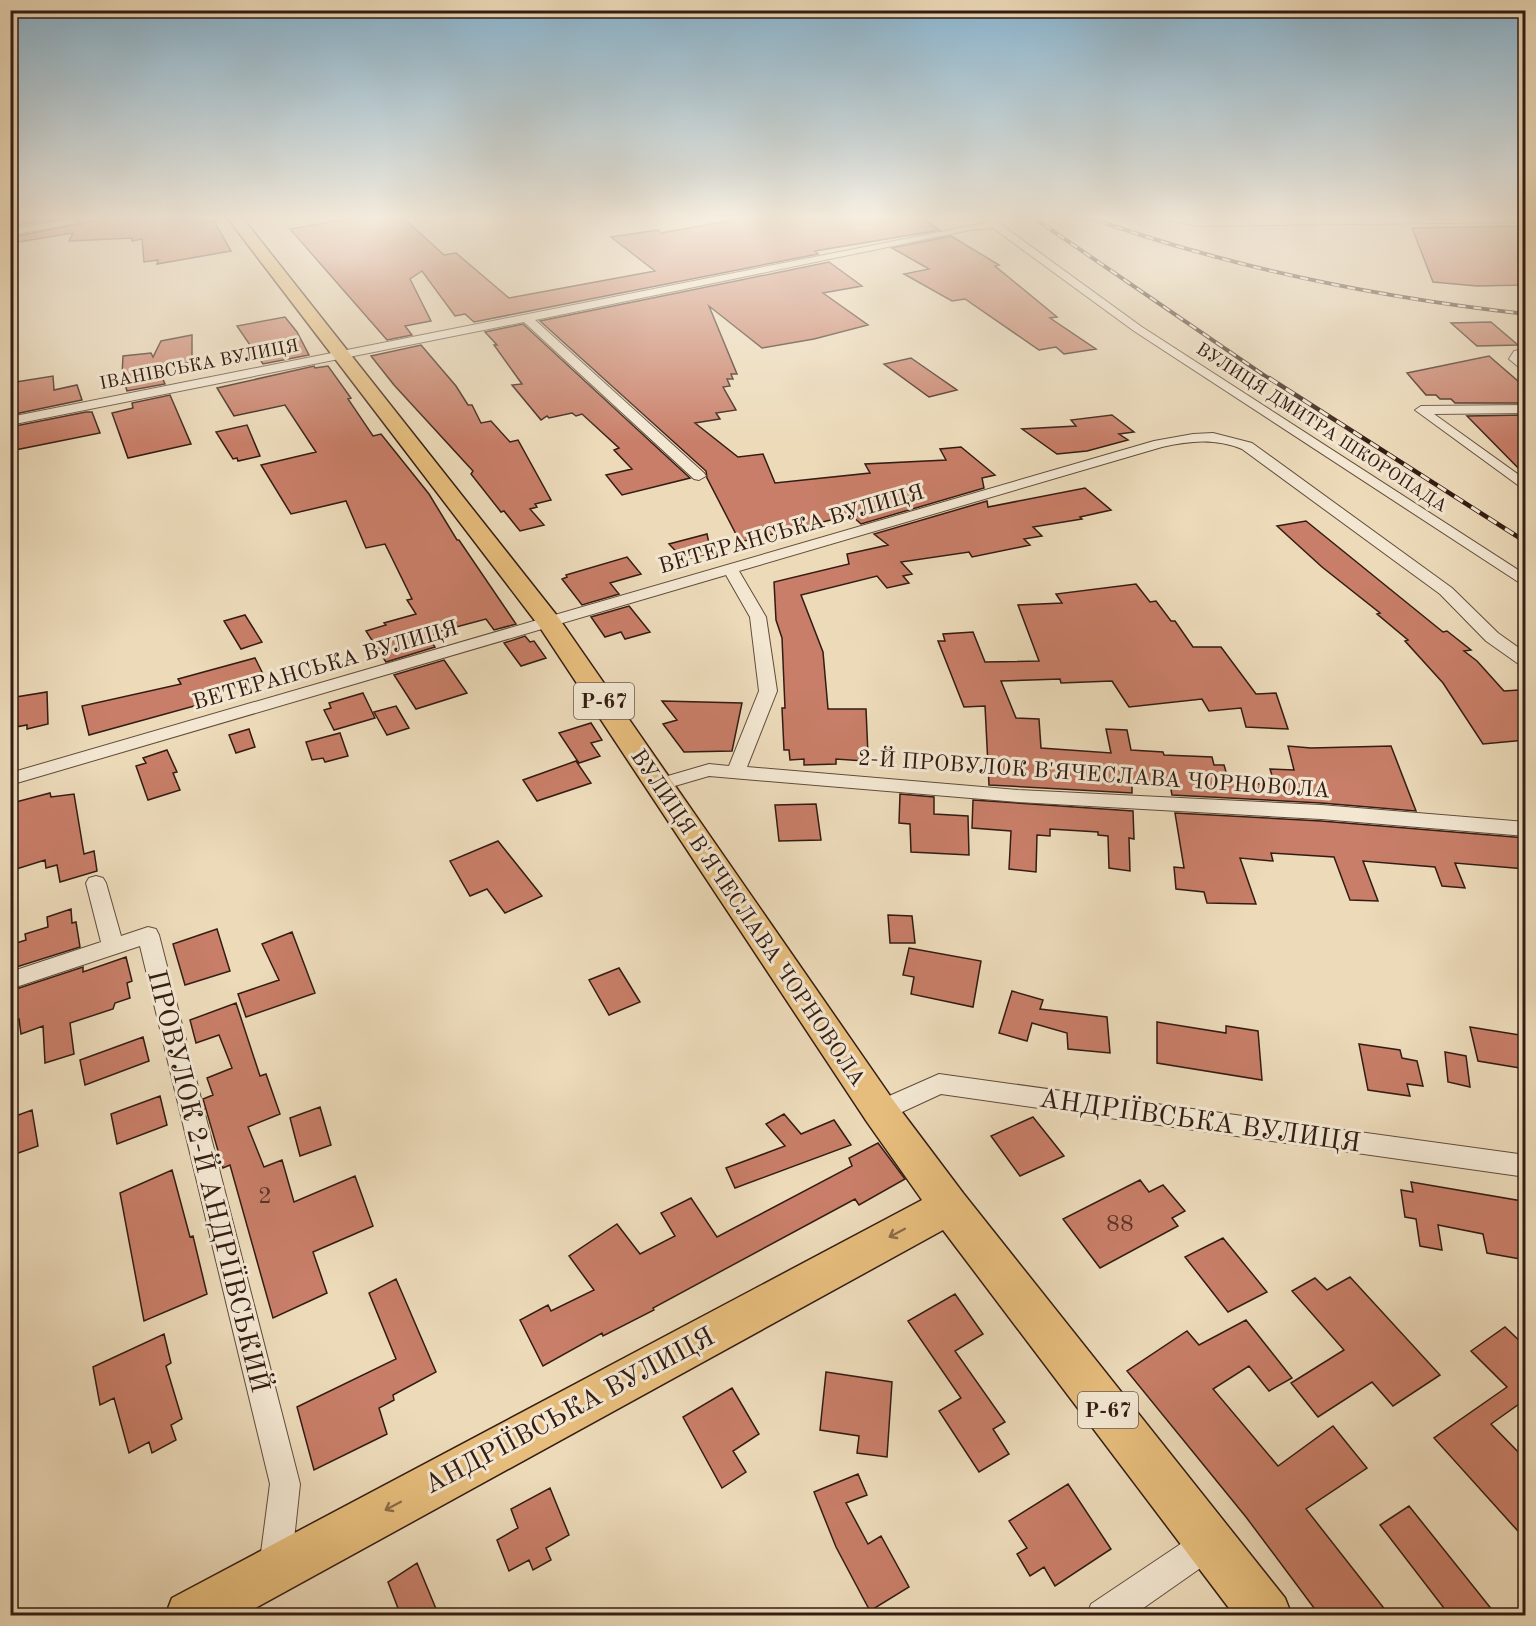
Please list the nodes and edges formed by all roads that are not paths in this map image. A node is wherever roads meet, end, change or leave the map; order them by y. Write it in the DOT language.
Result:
graph roads {
  1 [pos="292,292"];
  2 [pos="664,292"];
  3 [pos="1087,292"];
  4 [pos="526,318"];
  5 [pos="1526,352"];
  6 [pos="340,354"];
  7 [pos="1526,369"];
  8 [pos="1526,409"];
  9 [pos="10,421"];
  10 [pos="699,476"];
  11 [pos="1526,487"];
  12 [pos="730,569"];
  13 [pos="1526,582"];
  14 [pos="549,622"];
  15 [pos="1526,661"];
  16 [pos="736,771"];
  17 [pos="10,779"];
  18 [pos="661,784"];
  19 [pos="1526,829"];
  20 [pos="96,883"];
  21 [pos="113,947"];
  22 [pos="10,981"];
  23 [pos="880,1111"];
  24 [pos="1526,1166"];
  25 [pos="948,1206"];
  26 [pos="1211,1542"];
  27 [pos="275,1569"];
  28 [pos="189,1616"];
  29 [pos="1103,1616"];
  30 [pos="1267,1616"];
  1 -- 6 [label="main road, ВУЛИЦЯ В'ЯЧЕСЛАВА ЧОРНОВОЛА / Р-67"];
  2 -- 4 [label="street, ІВАНІВСЬКА ВУЛИЦЯ"];
  3 -- 13 [label="street, ВУЛИЦЯ ДМИТРА ШКОРОПАДА"];
  4 -- 6 [label="street, ІВАНІВСЬКА ВУЛИЦЯ"];
  4 -- 10 [label="street"];
  5 -- 7 [label="street"];
  6 -- 9 [label="street, ІВАНІВСЬКА ВУЛИЦЯ"];
  6 -- 14 [label="main road, ВУЛИЦЯ В'ЯЧЕСЛАВА ЧОРНОВОЛА / Р-67"];
  8 -- 11 [label="street"];
  12 -- 14 [label="street, ВЕТЕРАНСЬКА ВУЛИЦЯ"];
  12 -- 15 [label="street, ВЕТЕРАНСЬКА ВУЛИЦЯ"];
  12 -- 16 [label="street"];
  14 -- 17 [label="street, ВЕТЕРАНСЬКА ВУЛИЦЯ"];
  14 -- 18 [label="main road, ВУЛИЦЯ В'ЯЧЕСЛАВА ЧОРНОВОЛА / Р-67"];
  16 -- 18 [label="street, 2-Й ПРОВУЛОК В'ЯЧЕСЛАВА ЧОРНОВОЛА"];
  16 -- 19 [label="street, 2-Й ПРОВУЛОК В'ЯЧЕСЛАВА ЧОРНОВОЛА"];
  18 -- 23 [label="main road, ВУЛИЦЯ В'ЯЧЕСЛАВА ЧОРНОВОЛА / Р-67"];
  20 -- 21 [label="street"];
  21 -- 22 [label="street, ПРОВУЛОК 2-Й АНДРІЇВСЬКИЙ"];
  21 -- 27 [label="street, ПРОВУЛОК 2-Й АНДРІЇВСЬКИЙ"];
  23 -- 24 [label="street, АНДРІЇВСЬКА ВУЛИЦЯ"];
  23 -- 25 [label="main road, ВУЛИЦЯ В'ЯЧЕСЛАВА ЧОРНОВОЛА / Р-67"];
  25 -- 26 [label="main road, ВУЛИЦЯ В'ЯЧЕСЛАВА ЧОРНОВОЛА / Р-67"];
  25 -- 27 [label="main road, АНДРІЇВСЬКА ВУЛИЦЯ, one-way"];
  26 -- 29 [label="street"];
  26 -- 30 [label="main road, ВУЛИЦЯ В'ЯЧЕСЛАВА ЧОРНОВОЛА / Р-67"];
  27 -- 28 [label="main road, АНДРІЇВСЬКА ВУЛИЦЯ"];
}
